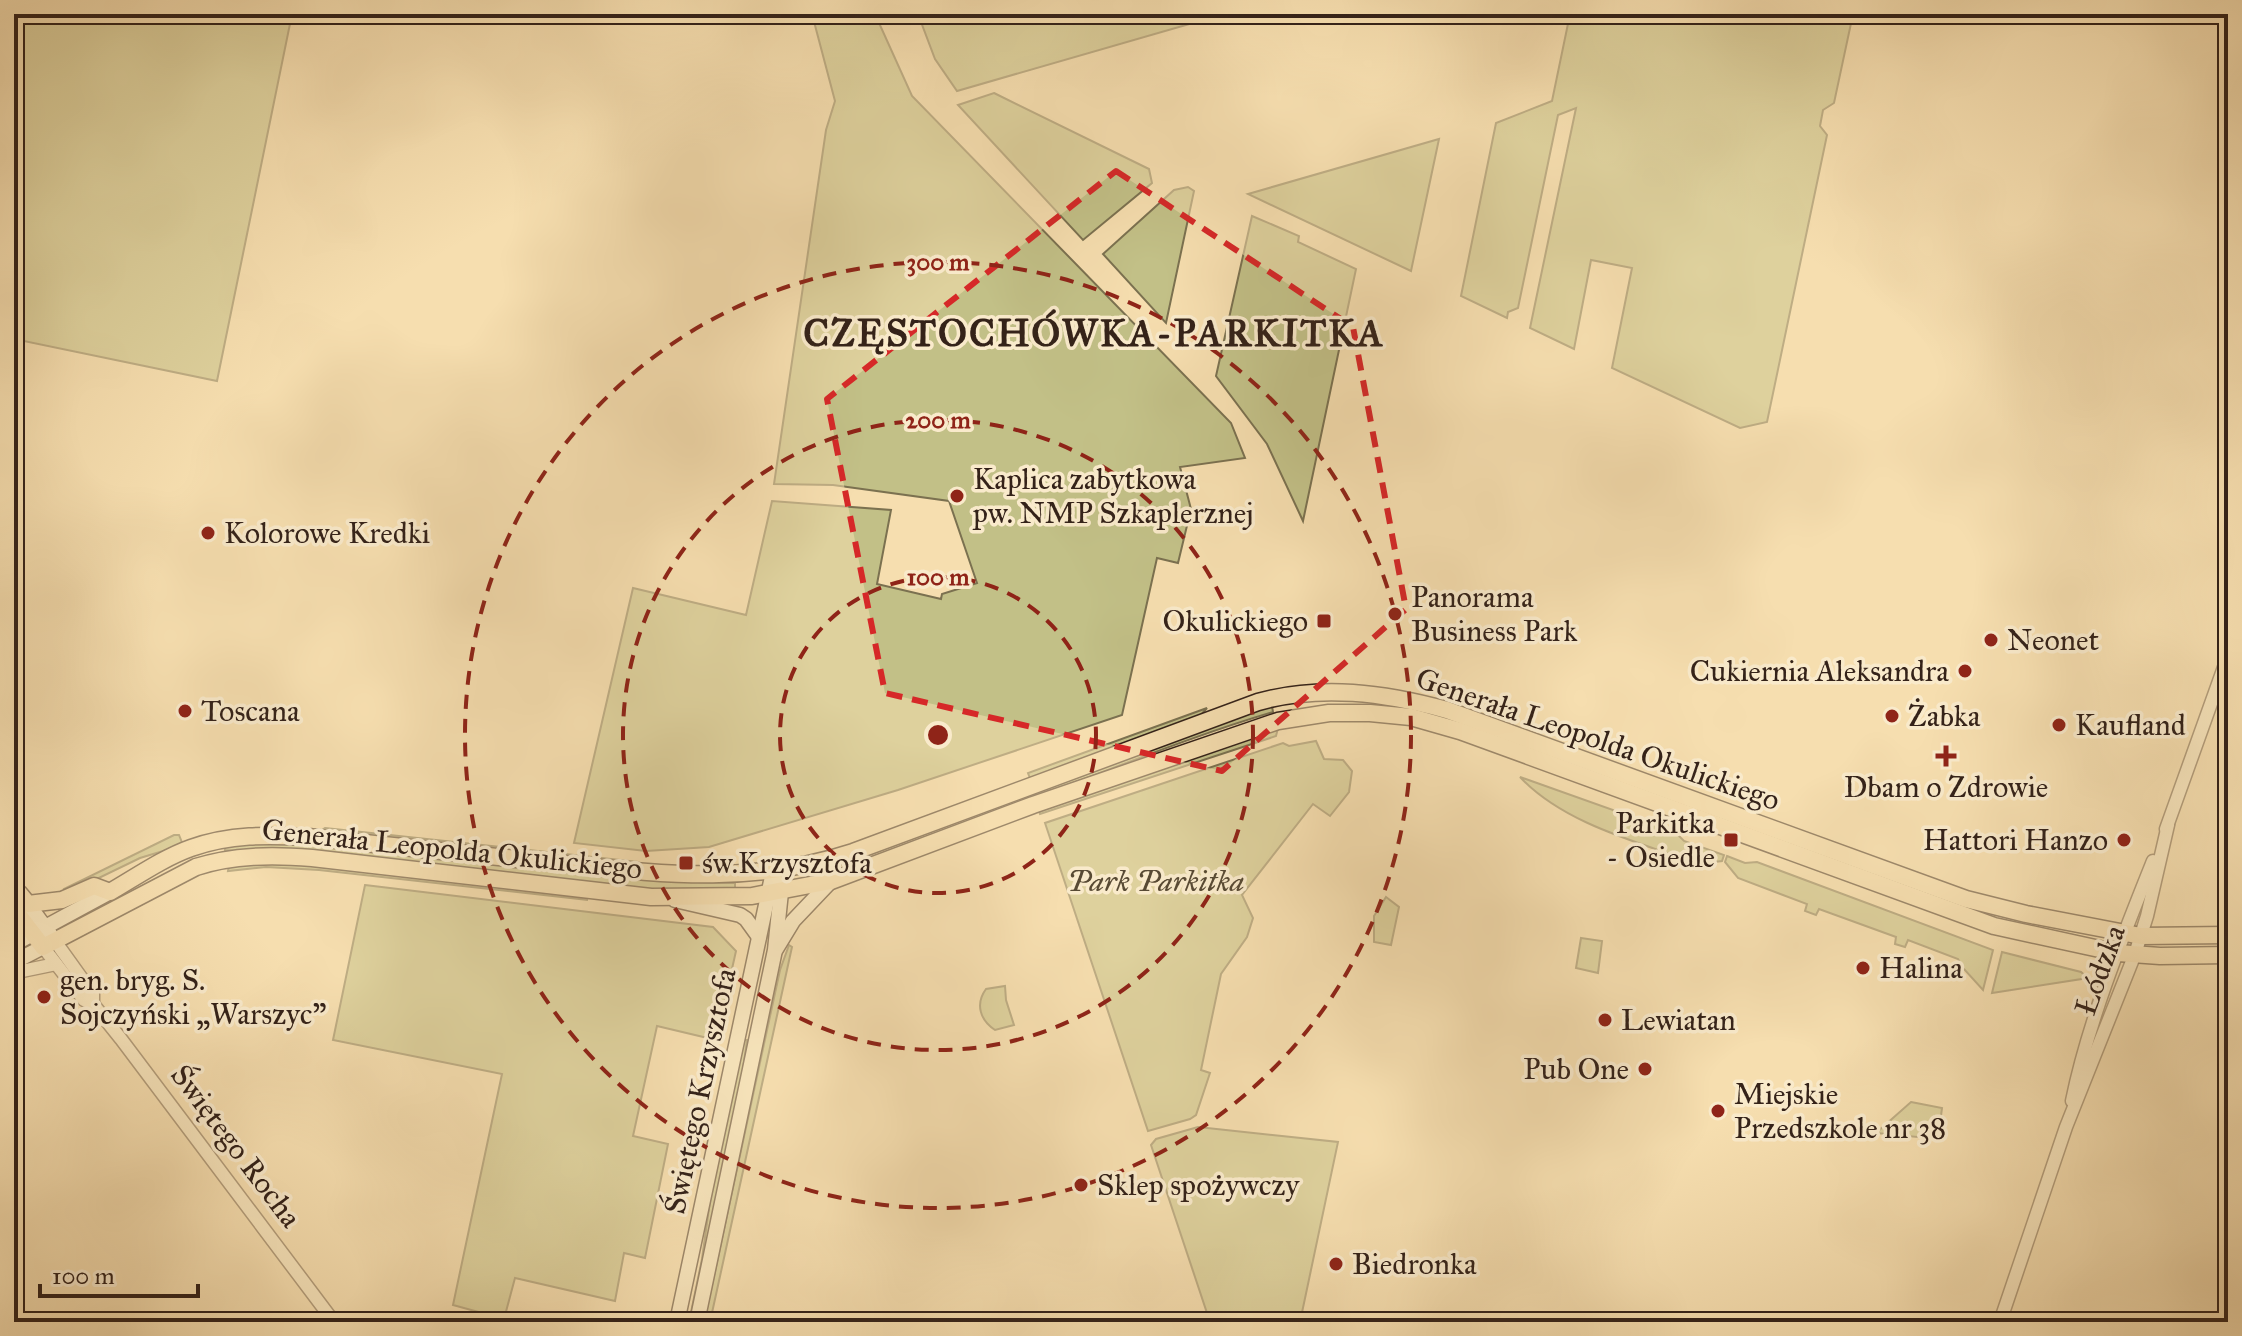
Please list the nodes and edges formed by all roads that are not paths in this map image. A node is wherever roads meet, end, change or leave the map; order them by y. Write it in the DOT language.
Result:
graph roads {
  1 [pos="2228,656"];
  2 [pos="773,872"];
  3 [pos="831,881"];
  4 [pos="14,891"];
  5 [pos="110,892"];
  6 [pos="775,893"];
  7 [pos="664,898"];
  8 [pos="21,907"];
  9 [pos="2132,935"];
  10 [pos="2228,935"];
  11 [pos="44,937"];
  12 [pos="759,937"];
  13 [pos="14,944"];
  14 [pos="775,950"];
  15 [pos="2127,953"];
  16 [pos="2228,955"];
  17 [pos="56,964"];
  18 [pos="14,965"];
  19 [pos="93,1004"];
  20 [pos="334,1322"];
  21 [pos="677,1322"];
  22 [pos="697,1322"];
  23 [pos="2000,1322"];
  1 -- 9 [label="street, Łódzka"];
  2 -- 5 [label="main road, Generała Leopolda Okulickiego"];
  2 -- 6 [label="main road"];
  2 -- 9 [label="main road, Generała Leopolda Okulickiego"];
  3 -- 6 [label="main road, Generała Leopolda Okulickiego"];
  3 -- 14 [label="main road"];
  3 -- 15 [label="main road, Generała Leopolda Okulickiego"];
  4 -- 8 [label="main road, Świętego Rocha"];
  5 -- 8 [label="main road"];
  5 -- 11 [label="main road, Generała Leopolda Okulickiego"];
  6 -- 7 [label="main road, Generała Leopolda Okulickiego"];
  6 -- 12 [label="main road, Świętego Krzysztofa"];
  6 -- 14 [label="main road"];
  7 -- 11 [label="main road, Generała Leopolda Okulickiego"];
  7 -- 12 [label="main road"];
  8 -- 11 [label="main road, Świętego Rocha"];
  9 -- 10 [label="main road, Generała Leopolda Okulickiego"];
  9 -- 15 [label="street, Łódzka"];
  11 -- 13 [label="main road"];
  11 -- 17 [label="street, Świętego Rocha"];
  11 -- 18 [label="main road"];
  11 -- 19 [label="street, Świętego Rocha"];
  12 -- 21 [label="main road, Świętego Krzysztofa"];
  14 -- 22 [label="main road, Świętego Krzysztofa"];
  15 -- 16 [label="main road, Generała Leopolda Okulickiego"];
  15 -- 23 [label="street, Łódzka"];
  17 -- 18 [label="street"];
  17 -- 19 [label="street, Świętego Rocha"];
  19 -- 20 [label="street, Świętego Rocha"];
}
